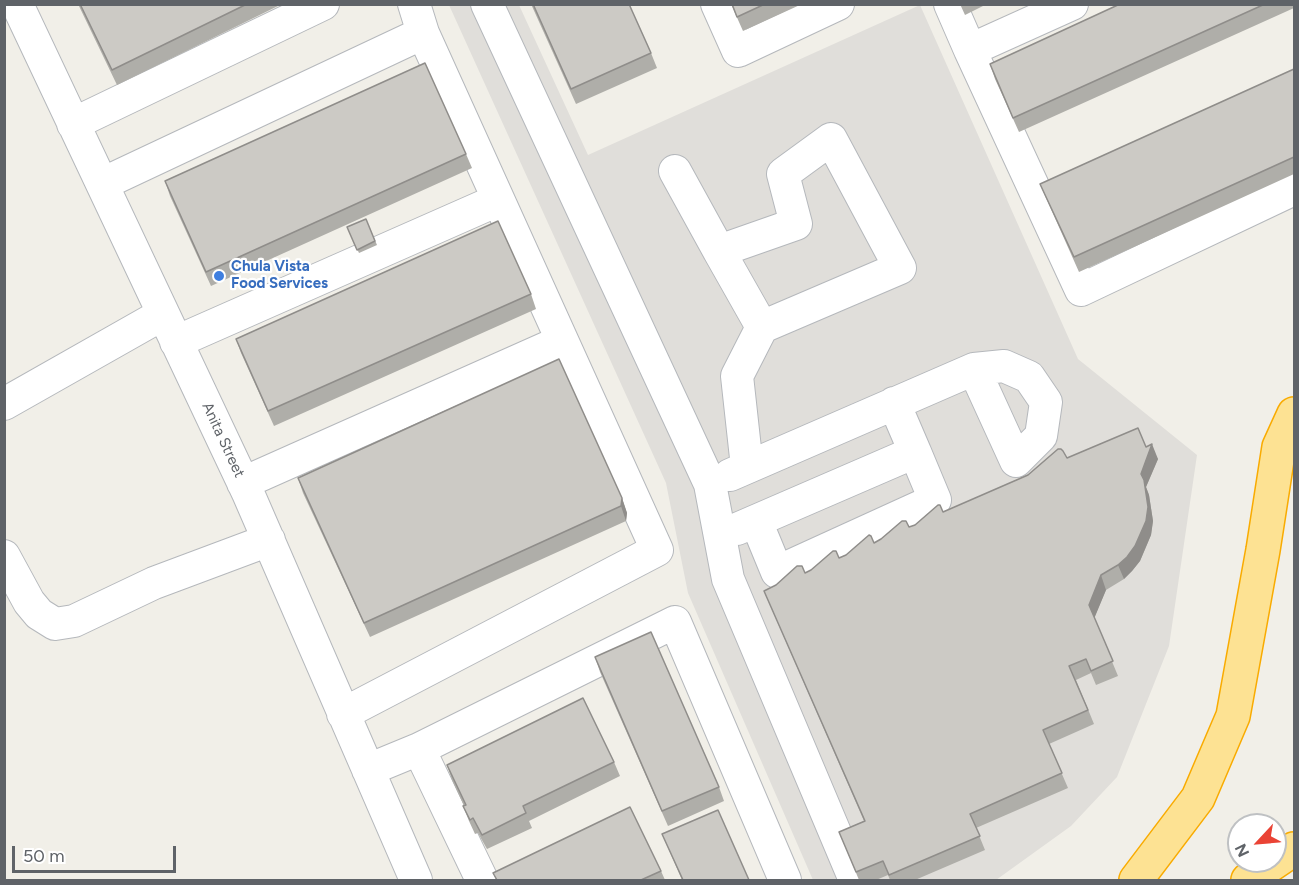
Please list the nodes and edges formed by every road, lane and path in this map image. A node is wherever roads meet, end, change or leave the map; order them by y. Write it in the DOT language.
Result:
graph roads {
  1 [pos="17,4"];
  2 [pos="323,4"];
  3 [pos="487,4"];
  4 [pos="717,4"];
  5 [pos="838,4"];
  6 [pos="950,4"];
  7 [pos="1072,4"];
  8 [pos="418,19"];
  9 [pos="970,50"];
  10 [pos="73,124"];
  11 [pos="675,171"];
  12 [pos="102,184"];
  13 [pos="1294,189"];
  14 [pos="498,200"];
  15 [pos="719,251"];
  16 [pos="762,327"];
  17 [pos="170,328"];
  18 [pos="562,341"];
  19 [pos="975,369"];
  20 [pos="903,400"];
  21 [pos="4,404"];
  22 [pos="1294,414"];
  23 [pos="915,452"];
  24 [pos="747,467"];
  25 [pos="243,483"];
  26 [pos="710,484"];
  27 [pos="954,492"];
  28 [pos="756,521"];
  29 [pos="720,536"];
  30 [pos="269,540"];
  31 [pos="4,556"];
  32 [pos="344,714"];
  33 [pos="419,749"];
  34 [pos="368,770"];
  35 [pos="1294,849"];
  36 [pos="416,880"];
  37 [pos="482,880"];
  38 [pos="785,880"];
  39 [pos="855,880"];
  40 [pos="1136,880"];
  41 [pos="1248,880"];
  1 -- 10 [label="street, Anita Street"];
  2 -- 10 [label="street"];
  3 -- 26 [label="street"];
  4 -- 5 [label="street"];
  6 -- 9 [label="street"];
  7 -- 9 [label="street"];
  8 -- 12 [label="street"];
  8 -- 14 [label="street"];
  9 -- 13 [label="street"];
  10 -- 12 [label="street, Anita Street"];
  11 -- 15 [label="street"];
  12 -- 17 [label="street, Anita Street"];
  14 -- 17 [label="street"];
  14 -- 18 [label="street"];
  15 -- 16 [label="street"];
  15 -- 16 [label="street"];
  16 -- 24 [label="street"];
  17 -- 21 [label="street"];
  17 -- 25 [label="street, Anita Street"];
  18 -- 25 [label="street"];
  18 -- 32 [label="street"];
  19 -- 20 [label="street"];
  20 -- 23 [label="street"];
  20 -- 24 [label="street"];
  20 -- 27 [label="street"];
  22 -- 40 [label="highway"];
  23 -- 28 [label="street"];
  23 -- 28 [label="street"];
  24 -- 26 [label="street"];
  25 -- 30 [label="street, Anita Street"];
  26 -- 29 [label="street"];
  28 -- 29 [label="street"];
  29 -- 39 [label="street"];
  30 -- 31 [label="street"];
  30 -- 32 [label="street, Anita Street"];
  32 -- 34 [label="street, Anita Street"];
  33 -- 34 [label="street"];
  33 -- 37 [label="street"];
  33 -- 38 [label="street"];
  34 -- 36 [label="street, Anita Street"];
  35 -- 41 [label="highway"];
}
